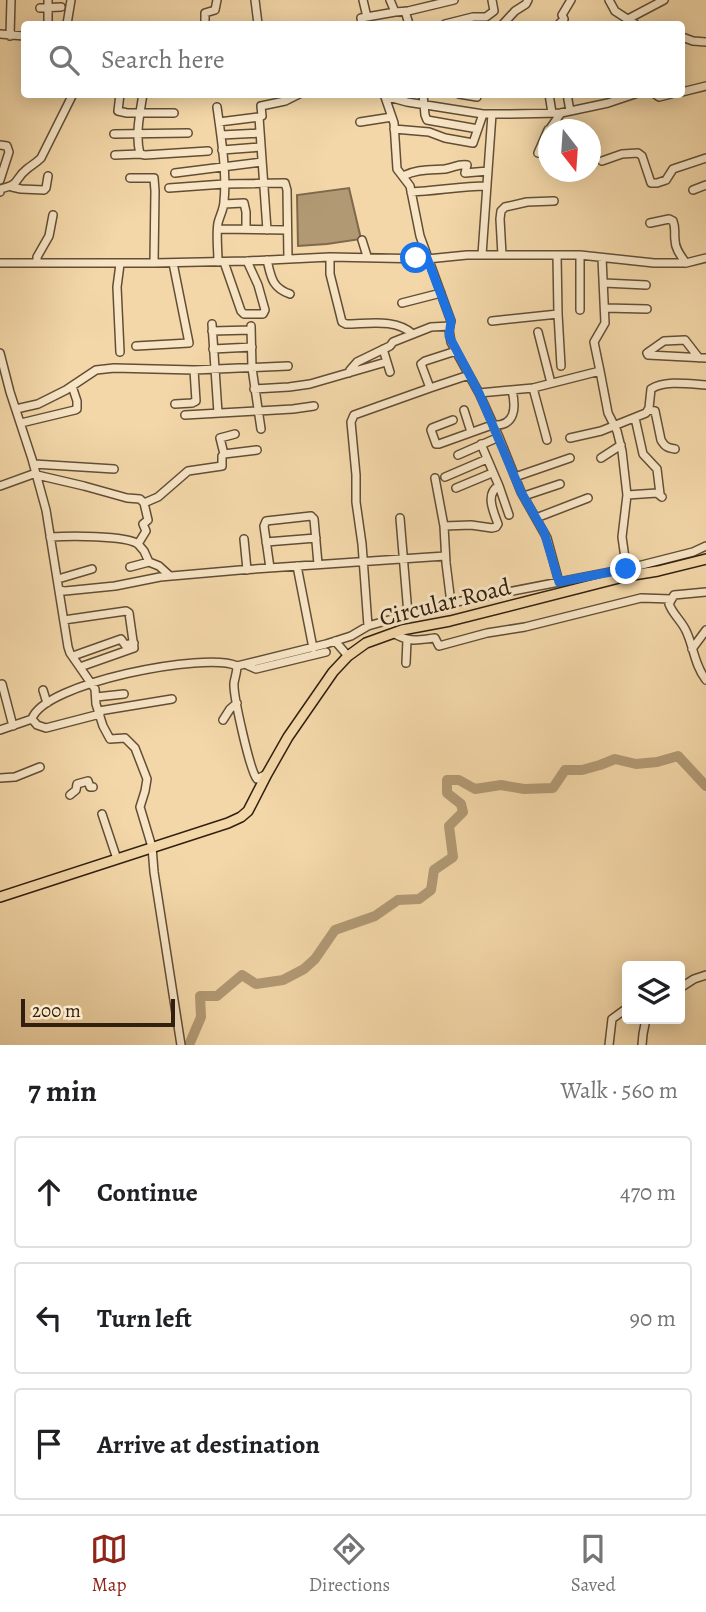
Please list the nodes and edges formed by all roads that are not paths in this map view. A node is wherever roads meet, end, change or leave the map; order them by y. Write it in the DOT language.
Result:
graph roads {
  1 [pos="11,0"];
  2 [pos="71,0"];
  3 [pos="217,0"];
  4 [pos="255,0"];
  5 [pos="363,0"];
  6 [pos="390,0"];
  7 [pos="454,0"];
  8 [pos="492,0"];
  9 [pos="528,0"];
  10 [pos="571,0"];
  11 [pos="609,0"];
  12 [pos="616,0"];
  13 [pos="664,0"];
  14 [pos="45,5"];
  15 [pos="61,7"];
  16 [pos="405,11"];
  17 [pos="615,11"];
  18 [pos="395,12"];
  19 [pos="367,17"];
  20 [pos="628,19"];
  21 [pos="68,21"];
  22 [pos="205,21"];
  23 [pos="258,21"];
  24 [pos="362,21"];
  25 [pos="407,21"];
  26 [pos="457,21"];
  27 [pos="506,21"];
  28 [pos="562,21"];
  29 [pos="631,21"];
  30 [pos="0,34"];
  31 [pos="10,36"];
  32 [pos="21,36"];
  33 [pos="685,38"];
  34 [pos="706,43"];
  35 [pos="706,86"];
  36 [pos="685,91"];
  37 [pos="71,98"];
  38 [pos="120,98"];
  39 [pos="143,98"];
  40 [pos="292,98"];
  41 [pos="385,98"];
  42 [pos="397,98"];
  43 [pos="423,98"];
  44 [pos="550,98"];
  45 [pos="568,98"];
  46 [pos="607,99"];
  47 [pos="424,104"];
  48 [pos="217,107"];
  49 [pos="570,111"];
  50 [pos="141,113"];
  51 [pos="174,113"];
  52 [pos="556,113"];
  53 [pos="482,114"];
  54 [pos="492,114"];
  55 [pos="259,117"];
  56 [pos="392,117"];
  57 [pos="554,119"];
  58 [pos="219,122"];
  59 [pos="360,122"];
  60 [pos="394,129"];
  61 [pos="478,129"];
  62 [pos="188,133"];
  63 [pos="260,133"];
  64 [pos="114,134"];
  65 [pos="138,134"];
  66 [pos="220,135"];
  67 [pos="0,145"];
  68 [pos="261,147"];
  69 [pos="222,150"];
  70 [pos="208,151"];
  71 [pos="140,153"];
  72 [pos="114,155"];
  73 [pos="706,158"];
  74 [pos="602,161"];
  75 [pos="262,162"];
  76 [pos="223,167"];
  77 [pos="488,171"];
  78 [pos="175,173"];
  79 [pos="48,176"];
  80 [pos="403,176"];
  81 [pos="130,178"];
  82 [pos="0,180"];
  83 [pos="264,183"];
  84 [pos="224,184"];
  85 [pos="706,185"];
  86 [pos="487,186"];
  87 [pos="11,187"];
  88 [pos="169,188"];
  89 [pos="693,190"];
  90 [pos="0,191"];
  91 [pos="411,192"];
  92 [pos="554,201"];
  93 [pos="224,204"];
  94 [pos="53,215"];
  95 [pos="650,223"];
  96 [pos="218,229"];
  97 [pos="246,229"];
  98 [pos="267,230"];
  99 [pos="287,230"];
  100 [pos="362,240"];
  101 [pos="482,255"];
  102 [pos="502,255"];
  103 [pos="557,255"];
  104 [pos="367,256"];
  105 [pos="580,256"];
  106 [pos="330,257"];
  107 [pos="427,258"];
  108 [pos="602,258"];
  109 [pos="706,258"];
  110 [pos="288,259"];
  111 [pos="267,260"];
  112 [pos="247,261"];
  113 [pos="221,262"];
  114 [pos="0,263"];
  115 [pos="37,263"];
  116 [pos="154,263"];
  117 [pos="173,263"];
  118 [pos="686,263"];
  119 [pos="120,264"];
  120 [pos="604,283"];
  121 [pos="646,285"];
  122 [pos="441,293"];
  123 [pos="290,294"];
  124 [pos="402,303"];
  125 [pos="604,308"];
  126 [pos="646,309"];
  127 [pos="580,310"];
  128 [pos="558,314"];
  129 [pos="492,321"];
  130 [pos="450,326"];
  131 [pos="538,332"];
  132 [pos="413,334"];
  133 [pos="136,346"];
  134 [pos="251,347"];
  135 [pos="214,349"];
  136 [pos="383,349"];
  137 [pos="456,351"];
  138 [pos="120,352"];
  139 [pos="0,353"];
  140 [pos="703,358"];
  141 [pos="386,362"];
  142 [pos="288,366"];
  143 [pos="561,366"];
  144 [pos="215,368"];
  145 [pos="252,368"];
  146 [pos="194,370"];
  147 [pos="600,370"];
  148 [pos="390,372"];
  149 [pos="349,373"];
  150 [pos="469,375"];
  151 [pos="551,383"];
  152 [pos="706,385"];
  153 [pos="72,386"];
  154 [pos="430,388"];
  155 [pos="533,388"];
  156 [pos="254,389"];
  157 [pos="512,390"];
  158 [pos="10,392"];
  159 [pos="479,393"];
  160 [pos="0,394"];
  161 [pos="175,404"];
  162 [pos="314,406"];
  163 [pos="16,409"];
  164 [pos="464,410"];
  165 [pos="648,410"];
  166 [pos="258,412"];
  167 [pos="218,413"];
  168 [pos="186,415"];
  169 [pos="635,418"];
  170 [pos="453,420"];
  171 [pos="21,424"];
  172 [pos="492,425"];
  173 [pos="614,426"];
  174 [pos="261,429"];
  175 [pos="471,432"];
  176 [pos="235,434"];
  177 [pos="499,437"];
  178 [pos="570,438"];
  179 [pos="547,440"];
  180 [pos="481,444"];
  181 [pos="621,445"];
  182 [pos="675,449"];
  183 [pos="257,450"];
  184 [pos="225,454"];
  185 [pos="458,456"];
  186 [pos="570,458"];
  187 [pos="601,458"];
  188 [pos="487,460"];
  189 [pos="34,464"];
  190 [pos="114,469"];
  191 [pos="492,473"];
  192 [pos="37,474"];
  193 [pos="445,477"];
  194 [pos="515,477"];
  195 [pos="435,478"];
  196 [pos="560,484"];
  197 [pos="0,486"];
  198 [pos="499,486"];
  199 [pos="456,488"];
  200 [pos="627,495"];
  201 [pos="524,496"];
  202 [pos="588,498"];
  203 [pos="144,503"];
  204 [pos="509,515"];
  205 [pos="400,518"];
  206 [pos="536,518"];
  207 [pos="444,526"];
  208 [pos="50,537"];
  209 [pos="316,538"];
  210 [pos="244,539"];
  211 [pos="266,542"];
  212 [pos="138,544"];
  213 [pos="706,546"];
  214 [pos="445,556"];
  215 [pos="404,558"];
  216 [pos="706,559"];
  217 [pos="149,562"];
  218 [pos="363,562"];
  219 [pos="318,565"];
  220 [pos="297,566"];
  221 [pos="130,567"];
  222 [pos="270,568"];
  223 [pos="92,569"];
  224 [pos="247,570"];
  225 [pos="627,573"];
  226 [pos="170,576"];
  227 [pos="58,579"];
  228 [pos="559,582"];
  229 [pos="59,590"];
  230 [pos="706,592"];
  231 [pos="671,599"];
  232 [pos="451,603"];
  233 [pos="408,614"];
  234 [pos="64,620"];
  235 [pos="365,627"];
  236 [pos="706,630"];
  237 [pos="393,633"];
  238 [pos="407,640"];
  239 [pos="335,641"];
  240 [pos="134,643"];
  241 [pos="313,648"];
  242 [pos="692,649"];
  243 [pos="326,652"];
  244 [pos="352,653"];
  245 [pos="72,656"];
  246 [pos="406,663"];
  247 [pos="247,665"];
  248 [pos="80,667"];
  249 [pos="237,667"];
  250 [pos="706,680"];
  251 [pos="92,682"];
  252 [pos="2,684"];
  253 [pos="43,690"];
  254 [pos="124,694"];
  255 [pos="96,697"];
  256 [pos="172,699"];
  257 [pos="47,703"];
  258 [pos="237,703"];
  259 [pos="99,712"];
  260 [pos="32,719"];
  261 [pos="223,720"];
  262 [pos="13,726"];
  263 [pos="0,730"];
  264 [pos="40,767"];
  265 [pos="267,774"];
  266 [pos="0,778"];
  267 [pos="93,787"];
  268 [pos="70,795"];
  269 [pos="102,814"];
  270 [pos="152,847"];
  271 [pos="117,859"];
  272 [pos="1,894"];
  273 [pos="706,975"];
  274 [pos="685,985"];
  275 [pos="622,1011"];
  276 [pos="645,1024"];
  277 [pos="181,1045"];
  278 [pos="609,1045"];
  279 [pos="642,1045"];
  1 -- 31 [label="street"];
  2 -- 21 [label="street"];
  3 -- 22 [label="street"];
  4 -- 23 [label="street"];
  5 -- 19 [label="street"];
  6 -- 18 [label="street"];
  7 -- 16 [label="street"];
  8 -- 26 [label="street"];
  9 -- 27 [label="street"];
  10 -- 28 [label="street"];
  11 -- 17 [label="street"];
  12 -- 17 [label="street"];
  13 -- 20 [label="street"];
  14 -- 15 [label="street"];
  16 -- 18 [label="street"];
  16 -- 25 [label="street"];
  17 -- 20 [label="street"];
  18 -- 19 [label="street"];
  19 -- 24 [label="street"];
  20 -- 29 [label="street"];
  30 -- 31 [label="street"];
  31 -- 32 [label="street"];
  33 -- 34 [label="street"];
  35 -- 36 [label="street"];
  37 -- 87 [label="street"];
  38 -- 50 [label="street"];
  39 -- 50 [label="street"];
  40 -- 55 [label="street"];
  41 -- 56 [label="street"];
  42 -- 47 [label="street"];
  43 -- 47 [label="street"];
  44 -- 52 [label="street"];
  45 -- 49 [label="street"];
  46 -- 49 [label="street"];
  47 -- 53 [label="street"];
  47 -- 61 [label="street"];
  48 -- 58 [label="street"];
  49 -- 52 [label="street"];
  50 -- 51 [label="street"];
  50 -- 65 [label="street"];
  52 -- 54 [label="street"];
  52 -- 57 [label="street"];
  53 -- 54 [label="street"];
  53 -- 61 [label="street"];
  54 -- 77 [label="street"];
  55 -- 58 [label="street"];
  55 -- 63 [label="street"];
  56 -- 59 [label="street"];
  56 -- 60 [label="street"];
  58 -- 66 [label="street"];
  60 -- 61 [label="street"];
  60 -- 80 [label="street"];
  62 -- 65 [label="street"];
  63 -- 66 [label="street"];
  63 -- 68 [label="street"];
  64 -- 65 [label="street"];
  65 -- 71 [label="street"];
  66 -- 69 [label="street"];
  67 -- 82 [label="street"];
  68 -- 69 [label="street"];
  68 -- 75 [label="street"];
  69 -- 76 [label="street"];
  70 -- 71 [label="street"];
  71 -- 72 [label="street"];
  73 -- 74 [label="street"];
  75 -- 76 [label="street"];
  75 -- 83 [label="street"];
  76 -- 78 [label="street"];
  76 -- 84 [label="street"];
  77 -- 80 [label="street"];
  77 -- 86 [label="street"];
  79 -- 87 [label="street"];
  80 -- 91 [label="street"];
  81 -- 116 [label="street"];
  83 -- 84 [label="street"];
  83 -- 98 [label="street"];
  83 -- 99 [label="street"];
  84 -- 88 [label="street"];
  84 -- 93 [label="street"];
  85 -- 89 [label="street"];
  86 -- 91 [label="street"];
  86 -- 101 [label="street"];
  87 -- 90 [label="street"];
  91 -- 107 [label="street"];
  92 -- 102 [label="street"];
  93 -- 96 [label="street"];
  93 -- 97 [label="street"];
  94 -- 115 [label="street"];
  95 -- 118 [label="street"];
  96 -- 97 [label="street"];
  96 -- 113 [label="street"];
  97 -- 98 [label="street"];
  98 -- 99 [label="street"];
  99 -- 110 [label="street"];
  100 -- 104 [label="street"];
  101 -- 102 [label="street"];
  101 -- 107 [label="street"];
  102 -- 103 [label="street"];
  103 -- 105 [label="street"];
  103 -- 128 [label="street"];
  104 -- 106 [label="street"];
  104 -- 107 [label="street"];
  105 -- 108 [label="street"];
  105 -- 127 [label="street"];
  106 -- 110 [label="street"];
  106 -- 132 [label="street"];
  107 -- 122 [label="street"];
  108 -- 118 [label="street"];
  108 -- 120 [label="street"];
  109 -- 118 [label="street"];
  110 -- 111 [label="street"];
  111 -- 112 [label="street"];
  111 -- 123 [label="street"];
  112 -- 113 [label="street"];
  112 -- 113 [label="street"];
  113 -- 117 [label="street"];
  114 -- 115 [label="street"];
  115 -- 119 [label="street"];
  116 -- 117 [label="street"];
  116 -- 119 [label="street"];
  117 -- 133 [label="street"];
  119 -- 138 [label="street"];
  120 -- 121 [label="street"];
  120 -- 125 [label="street"];
  122 -- 124 [label="street"];
  122 -- 130 [label="street"];
  125 -- 126 [label="street"];
  125 -- 147 [label="street"];
  128 -- 129 [label="street"];
  128 -- 143 [label="street"];
  130 -- 132 [label="street"];
  130 -- 137 [label="street"];
  131 -- 151 [label="street"];
  132 -- 136 [label="street"];
  134 -- 135 [label="street"];
  134 -- 135 [label="street"];
  134 -- 145 [label="street"];
  135 -- 144 [label="street"];
  136 -- 141 [label="street"];
  136 -- 149 [label="street"];
  137 -- 150 [label="street"];
  137 -- 154 [label="street"];
  139 -- 158 [label="street"];
  140 -- 140 [label="street"];
  141 -- 148 [label="street"];
  141 -- 149 [label="street"];
  142 -- 145 [label="street"];
  144 -- 145 [label="street"];
  144 -- 146 [label="street"];
  144 -- 167 [label="street"];
  145 -- 156 [label="street"];
  146 -- 153 [label="street"];
  146 -- 161 [label="street"];
  147 -- 151 [label="street"];
  147 -- 173 [label="street"];
  149 -- 156 [label="street"];
  150 -- 154 [label="street"];
  150 -- 159 [label="street"];
  151 -- 155 [label="street"];
  152 -- 165 [label="street"];
  153 -- 163 [label="street"];
  153 -- 171 [label="street"];
  154 -- 218 [label="street"];
  155 -- 157 [label="street"];
  155 -- 179 [label="street"];
  156 -- 166 [label="street"];
  157 -- 159 [label="street"];
  157 -- 172 [label="street"];
  158 -- 160 [label="street"];
  158 -- 163 [label="street"];
  159 -- 172 [label="street"];
  162 -- 166 [label="street"];
  163 -- 171 [label="street"];
  164 -- 175 [label="street"];
  165 -- 169 [label="street"];
  165 -- 182 [label="street"];
  166 -- 167 [label="street"];
  166 -- 174 [label="street"];
  167 -- 168 [label="street"];
  169 -- 173 [label="street"];
  169 -- 200 [label="street"];
  170 -- 175 [label="street"];
  171 -- 189 [label="street"];
  172 -- 175 [label="street"];
  172 -- 177 [label="street"];
  173 -- 178 [label="street"];
  173 -- 181 [label="street"];
  176 -- 184 [label="street"];
  177 -- 180 [label="street"];
  177 -- 194 [label="street"];
  180 -- 185 [label="street"];
  180 -- 188 [label="street"];
  181 -- 187 [label="street"];
  181 -- 200 [label="street"];
  183 -- 184 [label="street"];
  184 -- 203 [label="street"];
  186 -- 194 [label="street"];
  188 -- 191 [label="street"];
  188 -- 193 [label="street"];
  189 -- 190 [label="street"];
  189 -- 192 [label="street"];
  191 -- 198 [label="street"];
  191 -- 199 [label="street"];
  192 -- 197 [label="street"];
  192 -- 203 [label="street"];
  192 -- 208 [label="street"];
  194 -- 201 [label="street"];
  195 -- 207 [label="street"];
  196 -- 201 [label="street"];
  198 -- 204 [label="street"];
  198 -- 207 [label="street"];
  200 -- 225 [label="street"];
  201 -- 206 [label="street"];
  202 -- 206 [label="street"];
  203 -- 212 [label="street"];
  205 -- 215 [label="street"];
  206 -- 228 [label="street"];
  207 -- 214 [label="street"];
  208 -- 212 [label="street"];
  208 -- 227 [label="street"];
  209 -- 211 [label="street"];
  209 -- 211 [label="street"];
  209 -- 219 [label="street"];
  210 -- 224 [label="street"];
  211 -- 222 [label="street"];
  212 -- 217 [label="street"];
  213 -- 225 [label="street"];
  214 -- 215 [label="street"];
  214 -- 232 [label="street"];
  215 -- 218 [label="street"];
  215 -- 233 [label="street"];
  216 -- 225 [label="main road, Circular Road"];
  217 -- 221 [label="street"];
  217 -- 226 [label="street"];
  218 -- 219 [label="street"];
  218 -- 235 [label="street"];
  219 -- 220 [label="street"];
  220 -- 222 [label="street"];
  220 -- 241 [label="street"];
  222 -- 224 [label="street"];
  223 -- 227 [label="street"];
  224 -- 226 [label="street"];
  225 -- 228 [label="street"];
  225 -- 237 [label="main road, Circular Road"];
  226 -- 229 [label="street"];
  227 -- 229 [label="street"];
  228 -- 232 [label="street"];
  229 -- 234 [label="street"];
  230 -- 231 [label="street"];
  231 -- 238 [label="street"];
  231 -- 242 [label="street"];
  232 -- 233 [label="street"];
  233 -- 235 [label="street"];
  234 -- 240 [label="street"];
  234 -- 245 [label="street"];
  235 -- 239 [label="street"];
  235 -- 244 [label="street"];
  236 -- 242 [label="street"];
  237 -- 238 [label="street"];
  237 -- 244 [label="main road, Circular Road"];
  238 -- 246 [label="street"];
  239 -- 241 [label="street"];
  239 -- 244 [label="street"];
  240 -- 245 [label="street"];
  240 -- 248 [label="street"];
  241 -- 247 [label="street"];
  242 -- 250 [label="street"];
  243 -- 247 [label="street"];
  244 -- 265 [label="main road, Circular Road"];
  245 -- 248 [label="street"];
  247 -- 249 [label="street"];
  248 -- 251 [label="street"];
  249 -- 251 [label="street"];
  249 -- 258 [label="street"];
  251 -- 255 [label="street"];
  251 -- 257 [label="street"];
  252 -- 262 [label="street"];
  253 -- 257 [label="street"];
  254 -- 255 [label="street"];
  255 -- 259 [label="street"];
  256 -- 259 [label="street"];
  257 -- 260 [label="street"];
  258 -- 261 [label="street"];
  258 -- 265 [label="street"];
  259 -- 260 [label="street"];
  259 -- 270 [label="street"];
  260 -- 262 [label="street"];
  262 -- 263 [label="street"];
  264 -- 266 [label="street"];
  265 -- 270 [label="main road, Circular Road"];
  267 -- 268 [label="street"];
  269 -- 271 [label="street"];
  270 -- 271 [label="main road, Circular Road"];
  270 -- 277 [label="street"];
  271 -- 272 [label="main road, Circular Road"];
  273 -- 274 [label="street"];
  275 -- 278 [label="street"];
  276 -- 279 [label="street"];
}
